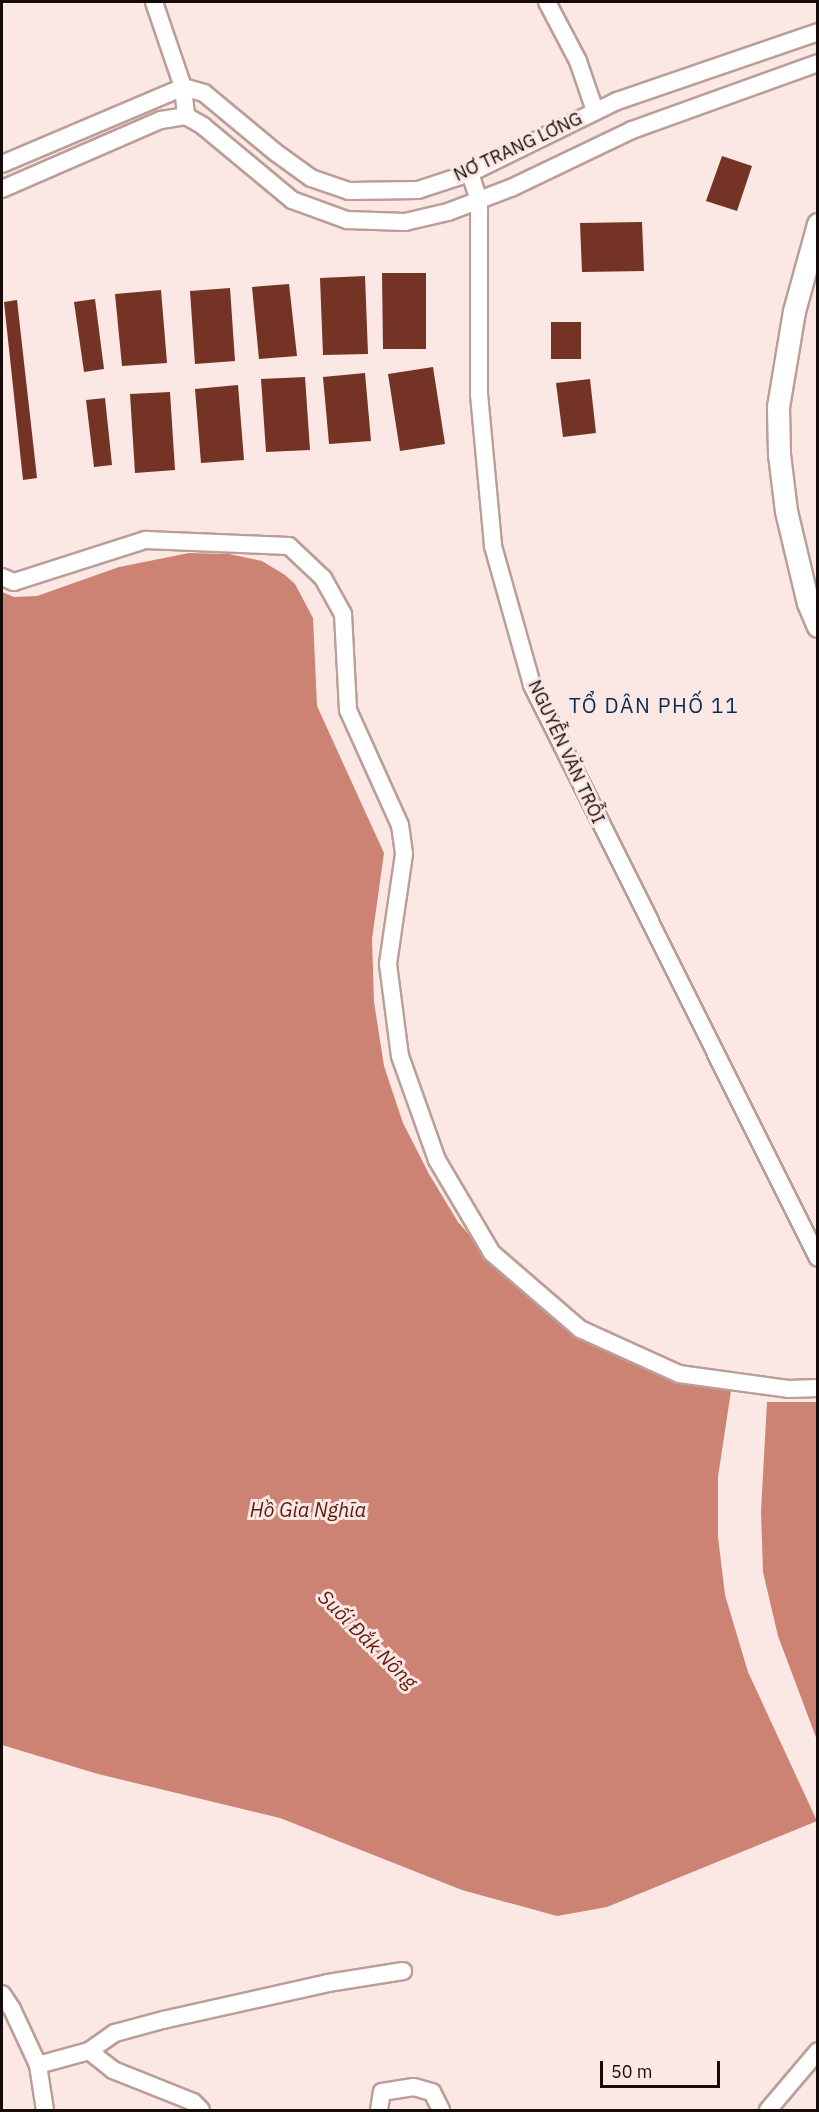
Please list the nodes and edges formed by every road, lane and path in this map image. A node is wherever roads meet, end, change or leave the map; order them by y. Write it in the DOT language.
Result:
graph roads {
  1 [pos="156,2"];
  2 [pos="547,2"];
  3 [pos="818,32"];
  4 [pos="818,63"];
  5 [pos="183,87"];
  6 [pos="596,111"];
  7 [pos="186,116"];
  8 [pos="2,164"];
  9 [pos="470,173"];
  10 [pos="2,189"];
  11 [pos="479,200"];
  12 [pos="818,224"];
  13 [pos="2,577"];
  14 [pos="818,626"];
  15 [pos="818,1258"];
  16 [pos="818,1388"];
  17 [pos="403,1971"];
  18 [pos="2,1994"];
  19 [pos="89,2051"];
  20 [pos="818,2051"];
  21 [pos="38,2066"];
  22 [pos="45,2110"];
  23 [pos="201,2110"];
  24 [pos="378,2110"];
  25 [pos="441,2110"];
  26 [pos="768,2110"];
  1 -- 5 [label="street"];
  2 -- 6 [label="street"];
  3 -- 6 [label="street, NƠ TRANG LƠNG"];
  4 -- 11 [label="street, NƠ TRANG LƠNG"];
  5 -- 7 [label="street"];
  5 -- 8 [label="street"];
  5 -- 9 [label="street, NƠ TRANG LƠNG"];
  6 -- 9 [label="street, NƠ TRANG LƠNG"];
  7 -- 10 [label="street"];
  7 -- 11 [label="street, NƠ TRANG LƠNG"];
  9 -- 11 [label="street, NGUYỄN VĂN TRỖI"];
  11 -- 15 [label="street, NGUYỄN VĂN TRỖI"];
  12 -- 14 [label="main road"];
  13 -- 16 [label="street"];
  17 -- 19 [label="street"];
  18 -- 21 [label="street"];
  19 -- 21 [label="street"];
  19 -- 23 [label="street"];
  20 -- 26 [label="street"];
  21 -- 22 [label="street"];
  24 -- 25 [label="street"];
}
